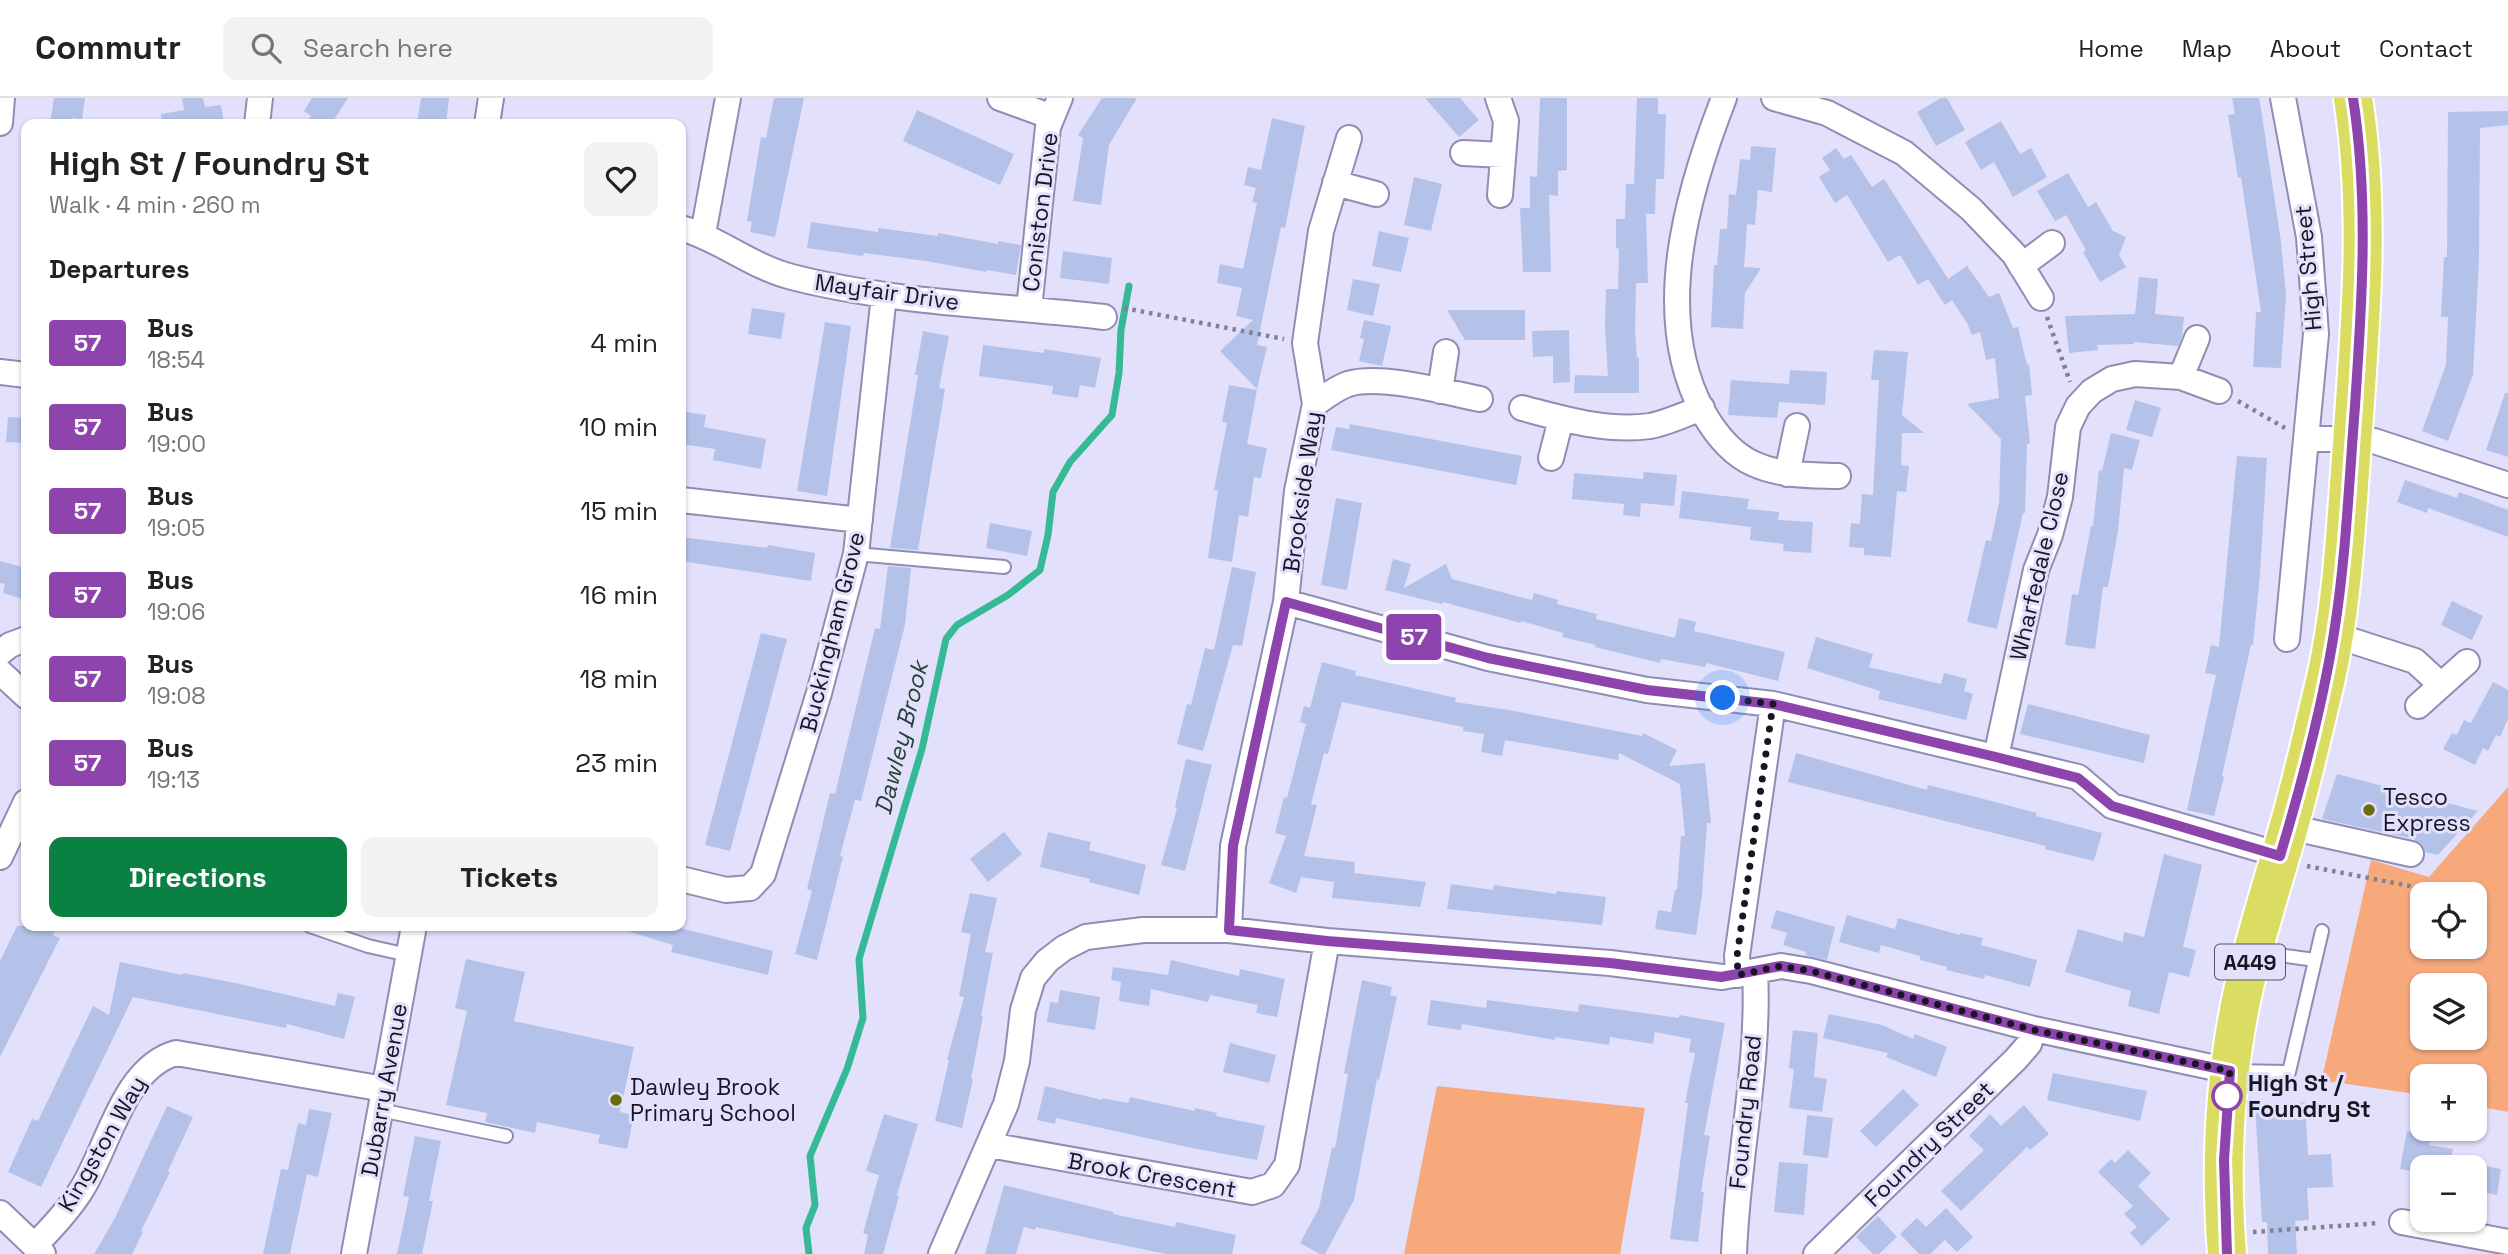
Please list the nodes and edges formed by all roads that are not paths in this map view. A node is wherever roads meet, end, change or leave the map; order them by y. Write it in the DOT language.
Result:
graph roads {
  1 [pos="2,98"];
  2 [pos="260,98"];
  3 [pos="491,98"];
  4 [pos="727,98"];
  5 [pos="1000,98"];
  6 [pos="1498,98"];
  7 [pos="1724,98"];
  8 [pos="1774,98"];
  9 [pos="2283,98"];
  10 [pos="2355,99"];
  11 [pos="1056,107"];
  12 [pos="258,119"];
  13 [pos="488,119"];
  14 [pos="0,123"];
  15 [pos="1349,138"];
  16 [pos="1463,153"];
  17 [pos="1503,155"];
  18 [pos="1335,183"];
  19 [pos="1376,194"];
  20 [pos="1500,195"];
  21 [pos="692,231"];
  22 [pos="2052,243"];
  23 [pos="2021,266"];
  24 [pos="884,295"];
  25 [pos="2041,298"];
  26 [pos="1029,309"];
  27 [pos="1104,317"];
  28 [pos="2197,338"];
  29 [pos="1446,352"];
  30 [pos="0,372"];
  31 [pos="21,374"];
  32 [pos="2181,377"];
  33 [pos="1440,391"];
  34 [pos="2218,391"];
  35 [pos="1480,399"];
  36 [pos="1315,404"];
  37 [pos="1522,408"];
  38 [pos="1702,408"];
  39 [pos="1561,419"];
  40 [pos="1797,426"];
  41 [pos="2306,439"];
  42 [pos="2352,439"];
  43 [pos="1551,458"];
  44 [pos="1787,474"];
  45 [pos="1838,476"];
  46 [pos="2508,485"];
  47 [pos="686,501"];
  48 [pos="860,520"];
  49 [pos="856,554"];
  50 [pos="1004,567"];
  51 [pos="1286,602"];
  52 [pos="2334,635"];
  53 [pos="2287,639"];
  54 [pos="21,641"];
  55 [pos="0,653"];
  56 [pos="2467,662"];
  57 [pos="0,672"];
  58 [pos="2440,684"];
  59 [pos="21,691"];
  60 [pos="1773,704"];
  61 [pos="2418,706"];
  62 [pos="1996,757"];
  63 [pos="21,813"];
  64 [pos="2282,848"];
  65 [pos="2411,854"];
  66 [pos="0,858"];
  67 [pos="686,880"];
  68 [pos="1229,930"];
  69 [pos="324,931"];
  70 [pos="413,931"];
  71 [pos="2322,931"];
  72 [pos="1327,941"];
  73 [pos="2253,952"];
  74 [pos="408,955"];
  75 [pos="2315,960"];
  76 [pos="1746,973"];
  77 [pos="2034,1030"];
  78 [pos="2230,1071"];
  79 [pos="382,1099"];
  80 [pos="506,1136"];
  81 [pos="989,1145"];
  82 [pos="0,1213"];
  83 [pos="2402,1222"];
  84 [pos="2508,1241"];
  85 [pos="2226,1244"];
  86 [pos="39,1250"];
  87 [pos="354,1254"];
  88 [pos="941,1254"];
  89 [pos="1734,1254"];
  90 [pos="1816,1254"];
  1 -- 14 [label="street"];
  2 -- 12 [label="street"];
  3 -- 13 [label="street"];
  4 -- 21 [label="street"];
  5 -- 11 [label="street, Coniston Drive"];
  6 -- 17 [label="street"];
  7 -- 38 [label="street"];
  8 -- 23 [label="street"];
  9 -- 41 [label="street, High Street"];
  10 -- 42 [label="highway, A449"];
  11 -- 26 [label="street, Coniston Drive"];
  15 -- 18 [label="street, Brookside Way"];
  16 -- 17 [label="street"];
  17 -- 20 [label="street"];
  18 -- 19 [label="street"];
  18 -- 36 [label="street, Brookside Way"];
  21 -- 24 [label="street, Mayfair Drive"];
  22 -- 23 [label="street"];
  23 -- 25 [label="street"];
  24 -- 26 [label="street, Mayfair Drive"];
  24 -- 48 [label="street, Buckingham Grove"];
  26 -- 27 [label="street, Mayfair Drive"];
  28 -- 32 [label="street"];
  29 -- 33 [label="street"];
  30 -- 31 [label="street"];
  32 -- 34 [label="street"];
  32 -- 62 [label="street, Wharfedale Close"];
  33 -- 35 [label="street"];
  33 -- 36 [label="street"];
  36 -- 51 [label="street, Brookside Way"];
  37 -- 39 [label="street"];
  38 -- 39 [label="street"];
  38 -- 44 [label="street"];
  39 -- 43 [label="street"];
  40 -- 44 [label="street"];
  41 -- 42 [label="street"];
  41 -- 53 [label="street, High Street"];
  42 -- 46 [label="street"];
  42 -- 52 [label="highway, A449"];
  44 -- 45 [label="street"];
  47 -- 48 [label="street"];
  48 -- 49 [label="street, Buckingham Grove"];
  49 -- 50 [label="lane"];
  49 -- 67 [label="street, Buckingham Grove"];
  51 -- 60 [label="street"];
  51 -- 68 [label="street, Brookside Way"];
  52 -- 58 [label="street"];
  52 -- 64 [label="highway, A449"];
  54 -- 55 [label="street"];
  56 -- 58 [label="street"];
  57 -- 59 [label="street"];
  58 -- 61 [label="street"];
  60 -- 62 [label="street"];
  60 -- 76 [label="street, Foundry Road"];
  62 -- 64 [label="street"];
  63 -- 66 [label="street"];
  64 -- 65 [label="street"];
  64 -- 73 [label="highway, A449"];
  68 -- 72 [label="street"];
  68 -- 81 [label="street"];
  69 -- 74 [label="lane"];
  70 -- 74 [label="street, Dubarry Avenue"];
  71 -- 75 [label="lane"];
  72 -- 76 [label="street"];
  72 -- 81 [label="street, Brook Crescent"];
  73 -- 75 [label="lane"];
  73 -- 78 [label="highway, A449"];
  74 -- 79 [label="street, Dubarry Avenue"];
  75 -- 78 [label="lane"];
  76 -- 77 [label="street"];
  76 -- 89 [label="street, Foundry Road"];
  77 -- 78 [label="street"];
  77 -- 90 [label="street, Foundry Street"];
  78 -- 85 [label="highway, A449"];
  79 -- 80 [label="lane"];
  79 -- 86 [label="street, Kingston Way"];
  79 -- 87 [label="street, Dubarry Avenue"];
  81 -- 88 [label="street"];
  82 -- 86 [label="street"];
  83 -- 84 [label="street"];
}
